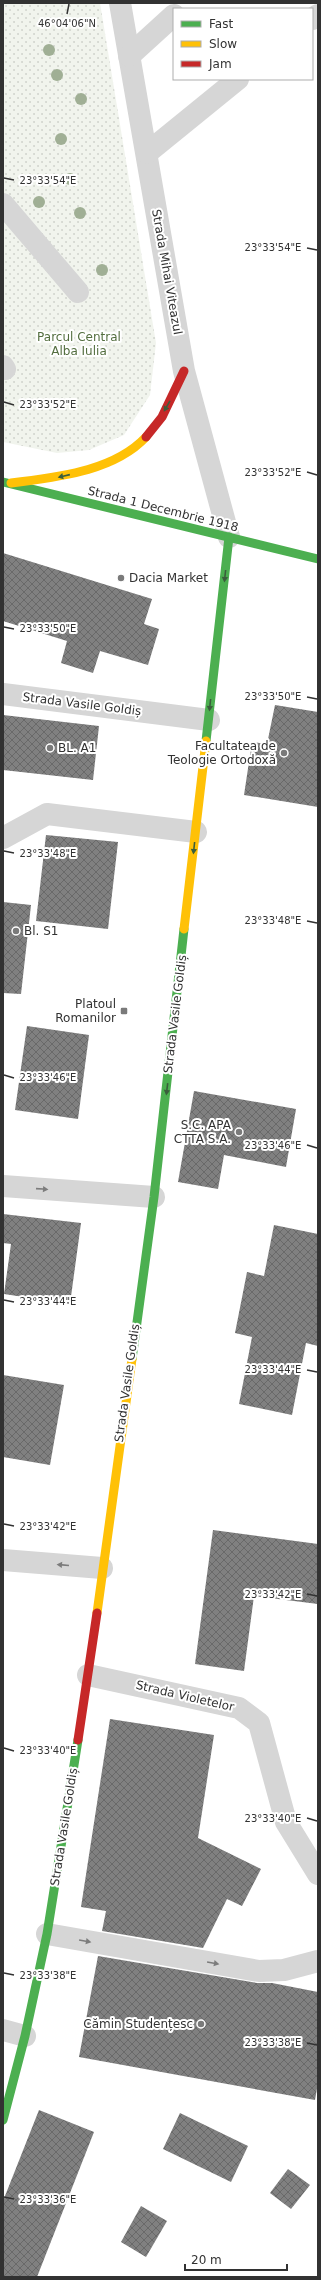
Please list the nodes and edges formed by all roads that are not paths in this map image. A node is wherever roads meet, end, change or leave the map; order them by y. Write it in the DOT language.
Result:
graph roads {
  1 [pos="120,3"];
  2 [pos="173,16"];
  3 [pos="129,56"];
  4 [pos="237,80"];
  5 [pos="147,153"];
  6 [pos="3,204"];
  7 [pos="78,292"];
  8 [pos="184,371"];
  9 [pos="5,483"];
  10 [pos="229,537"];
  11 [pos="318,559"];
  12 [pos="3,694"];
  13 [pos="209,720"];
  14 [pos="196,832"];
  15 [pos="3,838"];
  16 [pos="3,1186"];
  17 [pos="154,1197"];
  18 [pos="3,1560"];
  19 [pos="102,1568"];
  20 [pos="88,1675"];
  21 [pos="318,1874"];
  22 [pos="47,1934"];
  23 [pos="318,1960"];
  24 [pos="3,2030"];
  25 [pos="26,2036"];
  26 [pos="3,2120"];
  1 -- 3 [label="street, Strada Mihai Viteazul"];
  2 -- 3 [label="street"];
  3 -- 5 [label="street, Strada Mihai Viteazul"];
  4 -- 5 [label="street"];
  5 -- 8 [label="street, Strada Mihai Viteazul"];
  6 -- 7 [label="street"];
  8 -- 9 [label="street, one-way"];
  8 -- 10 [label="street, Strada Mihai Viteazul"];
  9 -- 10 [label="street, Strada 1 Decembrie 1918"];
  10 -- 11 [label="street, Strada 1 Decembrie 1918"];
  10 -- 13 [label="street, Strada Vasile Goldiș, one-way"];
  12 -- 13 [label="street, Strada Vasile Goldiș"];
  13 -- 14 [label="street, Strada Vasile Goldiș"];
  14 -- 15 [label="street"];
  14 -- 17 [label="street, Strada Vasile Goldiș, one-way"];
  16 -- 17 [label="street, one-way"];
  17 -- 19 [label="street, Strada Vasile Goldiș"];
  19 -- 18 [label="street, one-way"];
  19 -- 20 [label="street, Strada Vasile Goldiș"];
  20 -- 21 [label="street, Strada Violetelor"];
  20 -- 22 [label="street, Strada Vasile Goldiș"];
  22 -- 23 [label="street, one-way"];
  22 -- 25 [label="street, Strada Vasile Goldiș"];
  24 -- 25 [label="street"];
  25 -- 26 [label="street, Strada Vasile Goldiș"];
}
